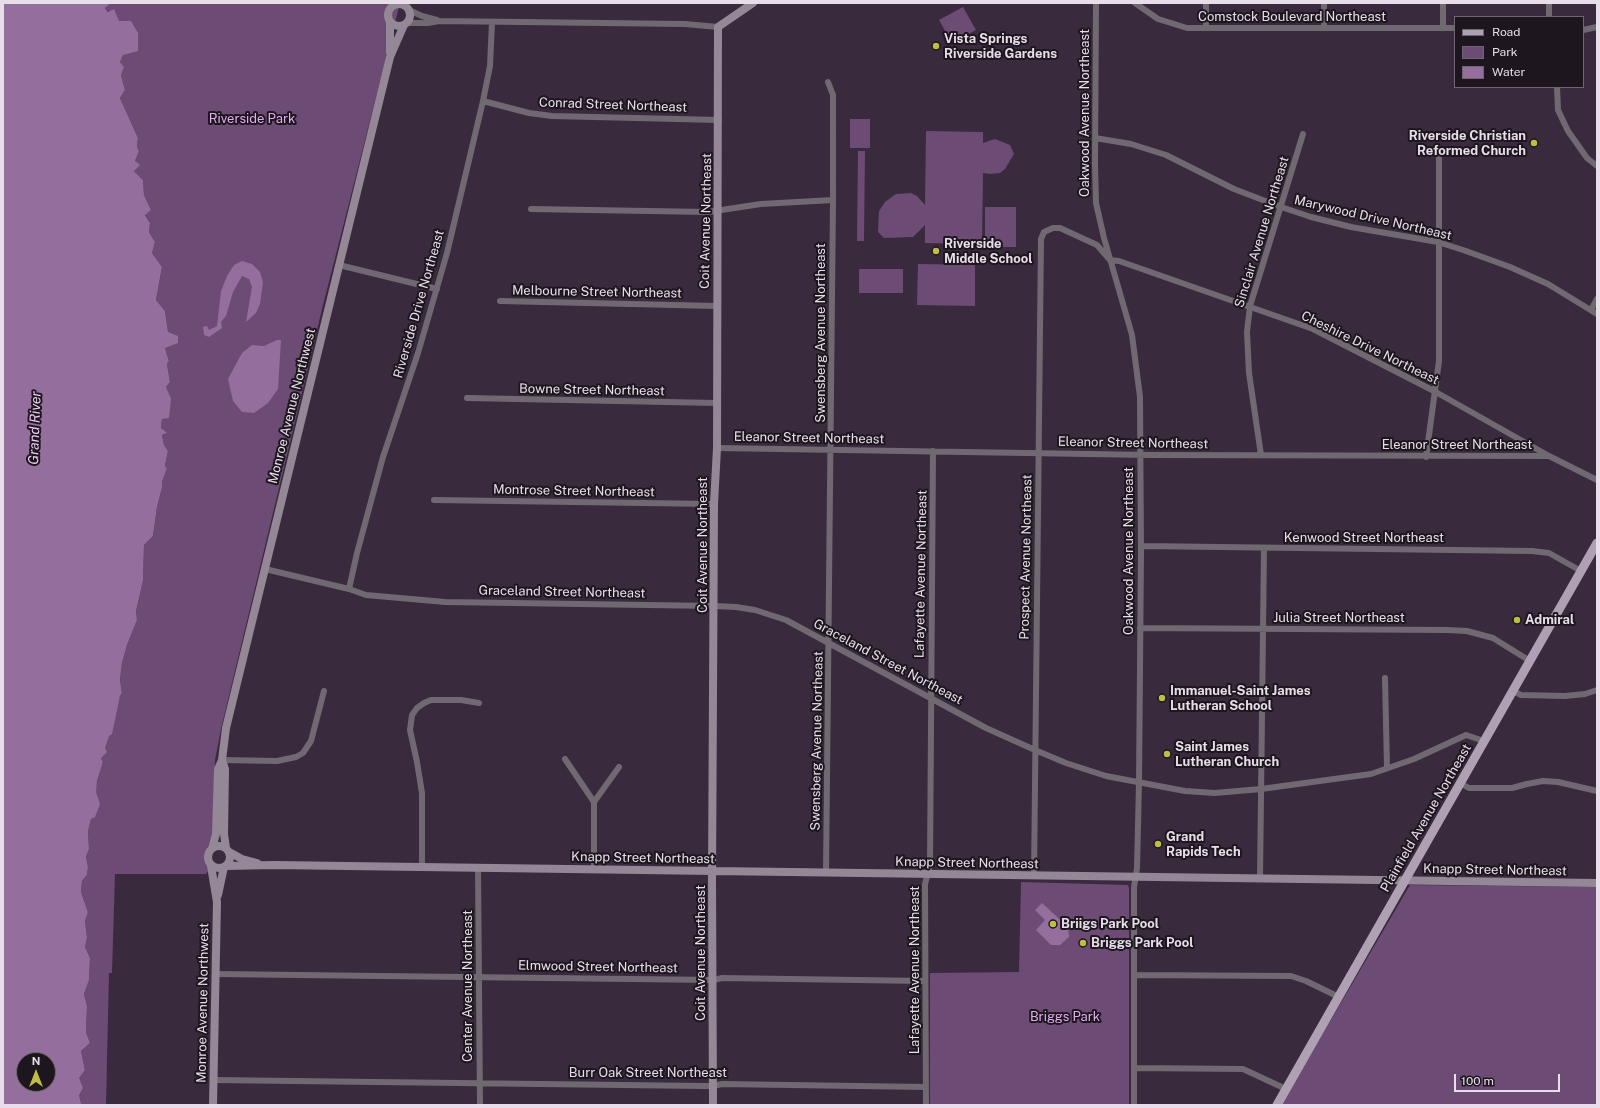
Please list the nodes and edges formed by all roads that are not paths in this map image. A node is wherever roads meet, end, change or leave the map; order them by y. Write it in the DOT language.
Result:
graph roads {
  1 [pos="396,3"];
  2 [pos="753,3"];
  3 [pos="1096,3"];
  4 [pos="1135,3"];
  5 [pos="1206,3"];
  6 [pos="1324,3"];
  7 [pos="1443,3"];
  8 [pos="1549,3"];
  9 [pos="409,7"];
  10 [pos="1549,16"];
  11 [pos="439,21"];
  12 [pos="390,22"];
  13 [pos="492,22"];
  14 [pos="406,24"];
  15 [pos="718,27"];
  16 [pos="1597,27"];
  17 [pos="1206,28"];
  18 [pos="1324,28"];
  19 [pos="1443,28"];
  20 [pos="1454,28"];
  21 [pos="1584,30"];
  22 [pos="390,57"];
  23 [pos="828,82"];
  24 [pos="1557,88"];
  25 [pos="483,101"];
  26 [pos="719,120"];
  27 [pos="1303,134"];
  28 [pos="1095,138"];
  29 [pos="1439,158"];
  30 [pos="1597,166"];
  31 [pos="833,200"];
  32 [pos="1281,208"];
  33 [pos="531,209"];
  34 [pos="718,211"];
  35 [pos="1438,242"];
  36 [pos="1110,260"];
  37 [pos="339,265"];
  38 [pos="437,289"];
  39 [pos="1597,299"];
  40 [pos="500,302"];
  41 [pos="717,306"];
  42 [pos="1250,306"];
  43 [pos="1591,310"];
  44 [pos="1597,314"];
  45 [pos="1434,391"];
  46 [pos="467,398"];
  47 [pos="717,403"];
  48 [pos="717,448"];
  49 [pos="831,450"];
  50 [pos="933,451"];
  51 [pos="1039,453"];
  52 [pos="1140,455"];
  53 [pos="1262,455"];
  54 [pos="1549,456"];
  55 [pos="1426,457"];
  56 [pos="1597,480"];
  57 [pos="434,500"];
  58 [pos="714,504"];
  59 [pos="1597,543"];
  60 [pos="1141,546"];
  61 [pos="1264,548"];
  62 [pos="265,569"];
  63 [pos="1581,571"];
  64 [pos="349,589"];
  65 [pos="715,606"];
  66 [pos="1140,628"];
  67 [pos="1264,628"];
  68 [pos="829,643"];
  69 [pos="1530,661"];
  70 [pos="1385,678"];
  71 [pos="1597,690"];
  72 [pos="1513,691"];
  73 [pos="324,692"];
  74 [pos="931,698"];
  75 [pos="479,703"];
  76 [pos="1484,741"];
  77 [pos="1035,750"];
  78 [pos="565,759"];
  79 [pos="222,760"];
  80 [pos="619,767"];
  81 [pos="1387,768"];
  82 [pos="1139,783"];
  83 [pos="1460,784"];
  84 [pos="1261,789"];
  85 [pos="1597,791"];
  86 [pos="594,802"];
  87 [pos="220,822"];
  88 [pos="212,848"];
  89 [pos="228,850"];
  90 [pos="263,865"];
  91 [pos="212,866"];
  92 [pos="225,867"];
  93 [pos="422,867"];
  94 [pos="478,868"];
  95 [pos="594,869"];
  96 [pos="712,871"];
  97 [pos="826,873"];
  98 [pos="928,874"];
  99 [pos="1034,876"];
  100 [pos="1136,877"];
  101 [pos="1260,878"];
  102 [pos="1405,881"];
  103 [pos="1597,883"];
  104 [pos="217,902"];
  105 [pos="215,974"];
  106 [pos="1134,975"];
  107 [pos="479,977"];
  108 [pos="714,980"];
  109 [pos="925,981"];
  110 [pos="1339,997"];
  111 [pos="1134,1068"];
  112 [pos="213,1080"];
  113 [pos="480,1084"];
  114 [pos="713,1086"];
  115 [pos="926,1087"];
  116 [pos="1286,1090"];
  117 [pos="213,1105"];
  118 [pos="480,1105"];
  119 [pos="713,1105"];
  120 [pos="926,1105"];
  121 [pos="1134,1105"];
  122 [pos="1277,1105"];
  1 -- 9 [label="street"];
  1 -- 12 [label="street"];
  2 -- 15 [label="street"];
  3 -- 28 [label="street, Oakwood Avenue Northeast"];
  4 -- 17 [label="street, Comstock Boulevard Northeast"];
  5 -- 17 [label="street"];
  6 -- 18 [label="street"];
  7 -- 19 [label="street"];
  8 -- 10 [label="street"];
  9 -- 11 [label="street"];
  9 -- 14 [label="street"];
  11 -- 13 [label="street"];
  11 -- 14 [label="street"];
  12 -- 14 [label="street"];
  12 -- 22 [label="street, Monroe Avenue Northwest"];
  13 -- 15 [label="street"];
  13 -- 25 [label="street, Riverside Drive Northeast"];
  14 -- 22 [label="street, Monroe Avenue Northwest"];
  15 -- 26 [label="street, Coit Avenue Northeast"];
  16 -- 21 [label="street"];
  17 -- 18 [label="street, Comstock Boulevard Northeast"];
  18 -- 19 [label="street, Comstock Boulevard Northeast"];
  19 -- 20 [label="street, Comstock Boulevard Northeast"];
  22 -- 37 [label="street, Monroe Avenue Northwest"];
  23 -- 31 [label="street, Swensberg Avenue Northeast"];
  24 -- 30 [label="street"];
  25 -- 26 [label="street, Conrad Street Northeast"];
  25 -- 38 [label="street, Riverside Drive Northeast"];
  26 -- 34 [label="street, Coit Avenue Northeast"];
  27 -- 32 [label="street, Sinclair Avenue Northeast"];
  28 -- 32 [label="street, Marywood Drive Northeast"];
  28 -- 36 [label="street, Oakwood Avenue Northeast"];
  29 -- 35 [label="street"];
  31 -- 34 [label="street"];
  31 -- 49 [label="street, Swensberg Avenue Northeast"];
  32 -- 35 [label="street, Marywood Drive Northeast"];
  32 -- 42 [label="street, Sinclair Avenue Northeast"];
  33 -- 34 [label="street"];
  34 -- 41 [label="street, Coit Avenue Northeast"];
  35 -- 43 [label="street, Marywood Drive Northeast"];
  35 -- 45 [label="street"];
  36 -- 42 [label="street, Cheshire Drive Northeast"];
  36 -- 51 [label="street, Prospect Avenue Northeast"];
  36 -- 52 [label="street, Oakwood Avenue Northeast"];
  37 -- 38 [label="street"];
  37 -- 62 [label="street, Monroe Avenue Northwest"];
  38 -- 64 [label="street, Riverside Drive Northeast"];
  39 -- 43 [label="street"];
  40 -- 41 [label="street, Melbourne Street Northeast"];
  41 -- 47 [label="street, Coit Avenue Northeast"];
  42 -- 45 [label="street, Cheshire Drive Northeast"];
  42 -- 53 [label="street, Sinclair Avenue Northeast"];
  43 -- 44 [label="street, Marywood Drive Northeast"];
  45 -- 54 [label="street, Cheshire Drive Northeast"];
  45 -- 55 [label="street"];
  46 -- 47 [label="street, Bowne Street Northeast"];
  47 -- 48 [label="street, Coit Avenue Northeast"];
  48 -- 49 [label="street, Eleanor Street Northeast"];
  48 -- 58 [label="street, Coit Avenue Northeast"];
  49 -- 50 [label="street, Eleanor Street Northeast"];
  49 -- 68 [label="street, Swensberg Avenue Northeast"];
  50 -- 51 [label="street, Eleanor Street Northeast"];
  50 -- 74 [label="street, Lafayette Avenue Northeast"];
  51 -- 52 [label="street, Eleanor Street Northeast"];
  51 -- 77 [label="street, Prospect Avenue Northeast"];
  52 -- 53 [label="street, Eleanor Street Northeast"];
  52 -- 60 [label="street, Oakwood Avenue Northeast"];
  53 -- 55 [label="street, Eleanor Street Northeast"];
  54 -- 55 [label="street, Eleanor Street Northeast"];
  54 -- 56 [label="street, Cheshire Drive Northeast"];
  57 -- 58 [label="street, Montrose Street Northeast"];
  58 -- 65 [label="street, Coit Avenue Northeast"];
  59 -- 63 [label="main road, Plainfield Avenue Northeast"];
  60 -- 61 [label="street, Kenwood Street Northeast"];
  60 -- 66 [label="street, Oakwood Avenue Northeast"];
  61 -- 63 [label="street, Kenwood Street Northeast"];
  61 -- 67 [label="street"];
  62 -- 64 [label="street, Graceland Street Northeast"];
  62 -- 79 [label="street, Monroe Avenue Northwest"];
  63 -- 69 [label="main road, Plainfield Avenue Northeast"];
  64 -- 65 [label="street, Graceland Street Northeast"];
  65 -- 68 [label="street, Graceland Street Northeast"];
  65 -- 96 [label="street, Coit Avenue Northeast"];
  66 -- 67 [label="street, Julia Street Northeast"];
  66 -- 82 [label="street, Oakwood Avenue Northeast"];
  67 -- 69 [label="street, Julia Street Northeast"];
  67 -- 84 [label="street"];
  68 -- 74 [label="street, Graceland Street Northeast"];
  68 -- 97 [label="street, Swensberg Avenue Northeast"];
  69 -- 72 [label="main road, Plainfield Avenue Northeast"];
  70 -- 81 [label="street"];
  71 -- 72 [label="street"];
  72 -- 76 [label="main road, Plainfield Avenue Northeast"];
  73 -- 79 [label="street"];
  74 -- 77 [label="street, Graceland Street Northeast"];
  74 -- 98 [label="street, Lafayette Avenue Northeast"];
  75 -- 93 [label="street"];
  76 -- 81 [label="street, Graceland Street Northeast"];
  76 -- 83 [label="main road, Plainfield Avenue Northeast"];
  77 -- 82 [label="street, Graceland Street Northeast"];
  77 -- 99 [label="street, Prospect Avenue Northeast"];
  78 -- 86 [label="street"];
  79 -- 87 [label="street, Monroe Avenue Northwest"];
  80 -- 86 [label="street"];
  81 -- 84 [label="street, Graceland Street Northeast"];
  82 -- 84 [label="street, Graceland Street Northeast"];
  82 -- 100 [label="street, Oakwood Avenue Northeast"];
  83 -- 85 [label="street"];
  83 -- 102 [label="main road, Plainfield Avenue Northeast"];
  84 -- 101 [label="street"];
  86 -- 95 [label="street"];
  87 -- 88 [label="street, Monroe Avenue Northwest"];
  87 -- 89 [label="street, Monroe Avenue Northwest"];
  88 -- 89 [label="street"];
  88 -- 91 [label="street"];
  89 -- 90 [label="street"];
  89 -- 92 [label="street"];
  90 -- 92 [label="street"];
  90 -- 93 [label="street, Knapp Street Northeast"];
  91 -- 92 [label="street"];
  91 -- 104 [label="street, Monroe Avenue Northwest"];
  92 -- 104 [label="street, Monroe Avenue Northwest"];
  93 -- 94 [label="street, Knapp Street Northeast"];
  94 -- 95 [label="street, Knapp Street Northeast"];
  94 -- 107 [label="street, Center Avenue Northeast"];
  95 -- 96 [label="street, Knapp Street Northeast"];
  96 -- 97 [label="street, Knapp Street Northeast"];
  96 -- 108 [label="street, Coit Avenue Northeast"];
  97 -- 98 [label="street, Knapp Street Northeast"];
  98 -- 99 [label="street, Knapp Street Northeast"];
  98 -- 109 [label="street, Lafayette Avenue Northeast"];
  99 -- 100 [label="street, Knapp Street Northeast"];
  100 -- 101 [label="street, Knapp Street Northeast"];
  100 -- 106 [label="street, Oakwood Avenue Northeast"];
  101 -- 102 [label="street, Knapp Street Northeast"];
  102 -- 103 [label="street, Knapp Street Northeast"];
  102 -- 110 [label="main road, Plainfield Avenue Northeast"];
  104 -- 105 [label="street, Monroe Avenue Northwest"];
  105 -- 107 [label="street, Elmwood Street Northeast"];
  105 -- 112 [label="street, Monroe Avenue Northwest"];
  106 -- 110 [label="street"];
  106 -- 111 [label="street, Oakwood Avenue Northeast"];
  107 -- 108 [label="street, Elmwood Street Northeast"];
  107 -- 113 [label="street, Center Avenue Northeast"];
  108 -- 109 [label="street, Elmwood Street Northeast"];
  108 -- 114 [label="street, Coit Avenue Northeast"];
  109 -- 115 [label="street, Lafayette Avenue Northeast"];
  110 -- 116 [label="main road, Plainfield Avenue Northeast"];
  111 -- 116 [label="street"];
  111 -- 121 [label="street, Oakwood Avenue Northeast"];
  112 -- 113 [label="street, Burr Oak Street Northeast"];
  112 -- 117 [label="street, Monroe Avenue Northwest"];
  113 -- 114 [label="street, Burr Oak Street Northeast"];
  113 -- 118 [label="street, Center Avenue Northeast"];
  114 -- 115 [label="street, Burr Oak Street Northeast"];
  114 -- 119 [label="street, Coit Avenue Northeast"];
  115 -- 120 [label="street, Lafayette Avenue Northeast"];
  116 -- 122 [label="main road, Plainfield Avenue Northeast"];
}
